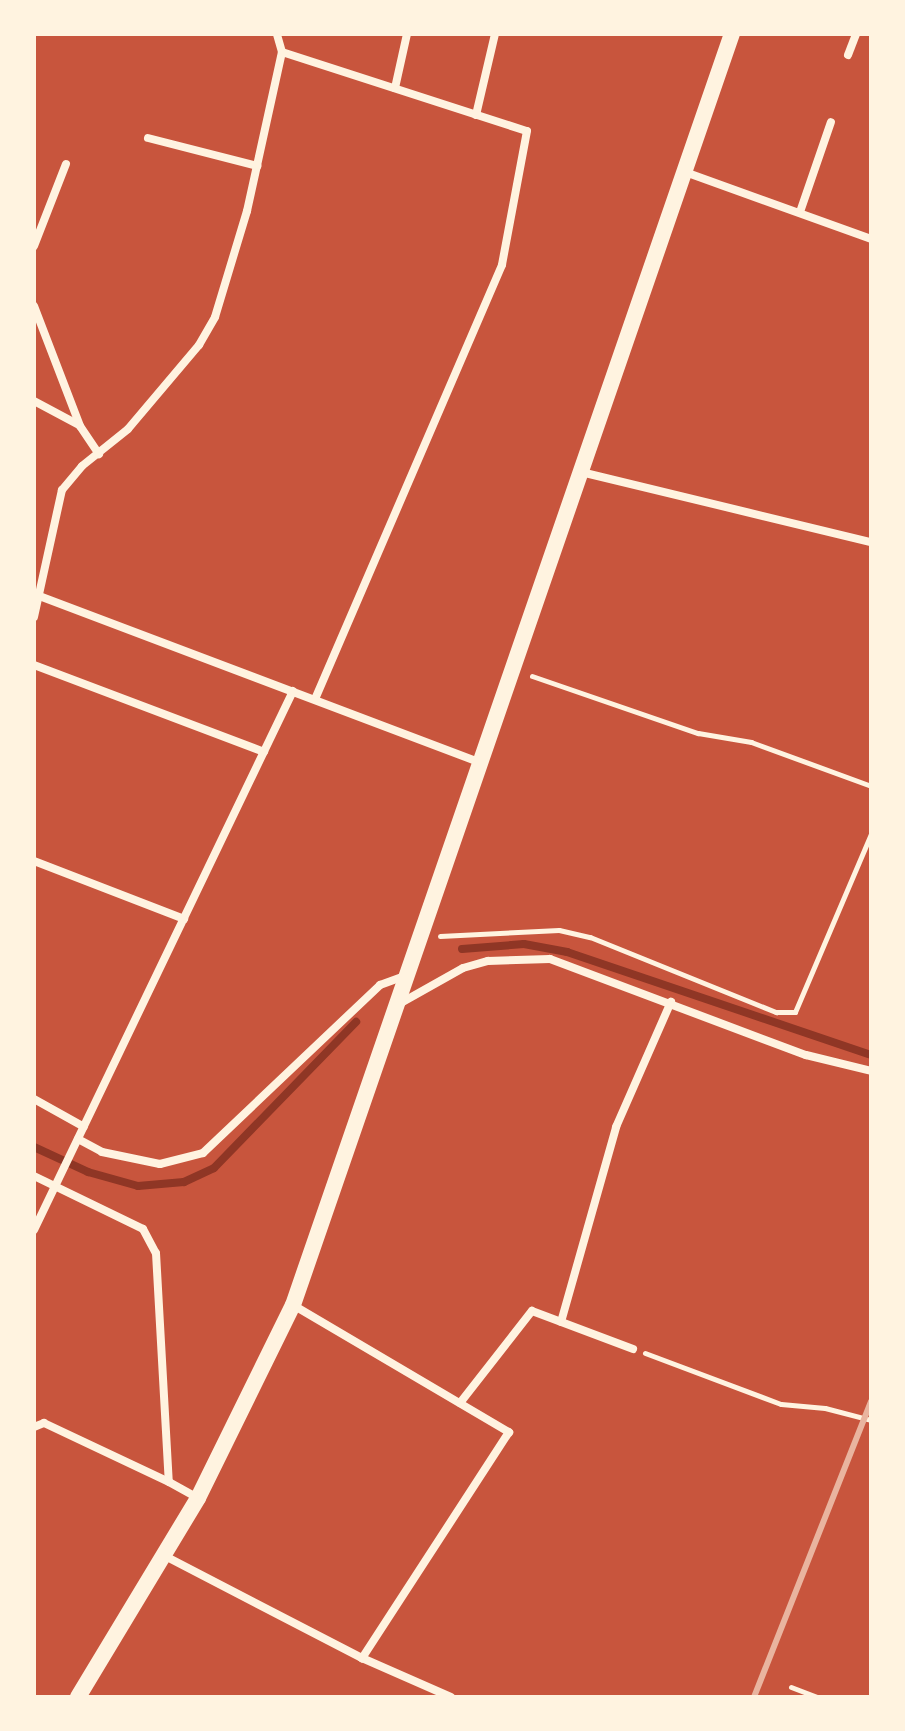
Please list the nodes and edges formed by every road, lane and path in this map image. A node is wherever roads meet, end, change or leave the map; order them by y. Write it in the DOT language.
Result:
graph roads {
  1 [pos="277,34"];
  2 [pos="407,34"];
  3 [pos="495,34"];
  4 [pos="732,34"];
  5 [pos="856,34"];
  6 [pos="282,52"];
  7 [pos="848,55"];
  8 [pos="395,88"];
  9 [pos="476,115"];
  10 [pos="831,122"];
  11 [pos="148,138"];
  12 [pos="66,164"];
  13 [pos="257,166"];
  14 [pos="685,171"];
  15 [pos="800,212"];
  16 [pos="871,239"];
  17 [pos="34,246"];
  18 [pos="34,306"];
  19 [pos="34,401"];
  20 [pos="80,426"];
  21 [pos="99,454"];
  22 [pos="581,472"];
  23 [pos="871,542"];
  24 [pos="38,596"];
  25 [pos="34,617"];
  26 [pos="34,665"];
  27 [pos="512,669"];
  28 [pos="293,691"];
  29 [pos="315,699"];
  30 [pos="264,752"];
  31 [pos="479,762"];
  32 [pos="871,786"];
  33 [pos="871,834"];
  34 [pos="34,861"];
  35 [pos="184,919"];
  36 [pos="419,937"];
  37 [pos="406,976"];
  38 [pos="671,1002"];
  39 [pos="395,1006"];
  40 [pos="871,1071"];
  41 [pos="34,1099"];
  42 [pos="84,1127"];
  43 [pos="76,1142"];
  44 [pos="34,1176"];
  45 [pos="58,1182"];
  46 [pos="34,1230"];
  47 [pos="293,1305"];
  48 [pos="561,1322"];
  49 [pos="633,1349"];
  50 [pos="460,1403"];
  51 [pos="871,1420"];
  52 [pos="34,1427"];
  53 [pos="169,1482"];
  54 [pos="198,1498"];
  55 [pos="165,1556"];
  56 [pos="362,1658"];
  57 [pos="791,1687"];
  58 [pos="78,1697"];
  59 [pos="451,1697"];
  60 [pos="817,1697"];
  1 -- 6 [label="street"];
  2 -- 8 [label="street"];
  3 -- 9 [label="street"];
  4 -- 14 [label="main road"];
  5 -- 7 [label="street"];
  6 -- 8 [label="street"];
  6 -- 13 [label="street"];
  8 -- 9 [label="street"];
  9 -- 29 [label="street"];
  10 -- 15 [label="street"];
  11 -- 13 [label="street"];
  12 -- 17 [label="street"];
  13 -- 21 [label="street"];
  14 -- 15 [label="street"];
  14 -- 22 [label="main road"];
  15 -- 16 [label="street"];
  18 -- 20 [label="street"];
  19 -- 20 [label="street"];
  20 -- 21 [label="street"];
  21 -- 24 [label="street"];
  22 -- 23 [label="street"];
  22 -- 27 [label="main road"];
  24 -- 25 [label="street"];
  24 -- 28 [label="street"];
  26 -- 30 [label="street"];
  27 -- 31 [label="main road"];
  27 -- 32 [label="path"];
  28 -- 29 [label="street"];
  28 -- 30 [label="street"];
  29 -- 31 [label="street"];
  30 -- 35 [label="street"];
  31 -- 36 [label="main road"];
  33 -- 36 [label="path"];
  34 -- 35 [label="street"];
  35 -- 42 [label="street"];
  36 -- 37 [label="main road"];
  37 -- 39 [label="main road"];
  37 -- 43 [label="street"];
  38 -- 39 [label="street"];
  38 -- 40 [label="street"];
  38 -- 48 [label="street"];
  39 -- 47 [label="main road"];
  41 -- 42 [label="street"];
  42 -- 43 [label="street"];
  43 -- 45 [label="street"];
  44 -- 45 [label="street"];
  45 -- 46 [label="street"];
  45 -- 53 [label="street"];
  47 -- 50 [label="street"];
  47 -- 54 [label="main road"];
  48 -- 49 [label="street"];
  48 -- 50 [label="street"];
  49 -- 51 [label="path"];
  50 -- 56 [label="street"];
  52 -- 53 [label="street"];
  53 -- 54 [label="street"];
  54 -- 55 [label="main road"];
  55 -- 56 [label="street"];
  55 -- 58 [label="main road"];
  56 -- 59 [label="street"];
  57 -- 60 [label="path"];
}
